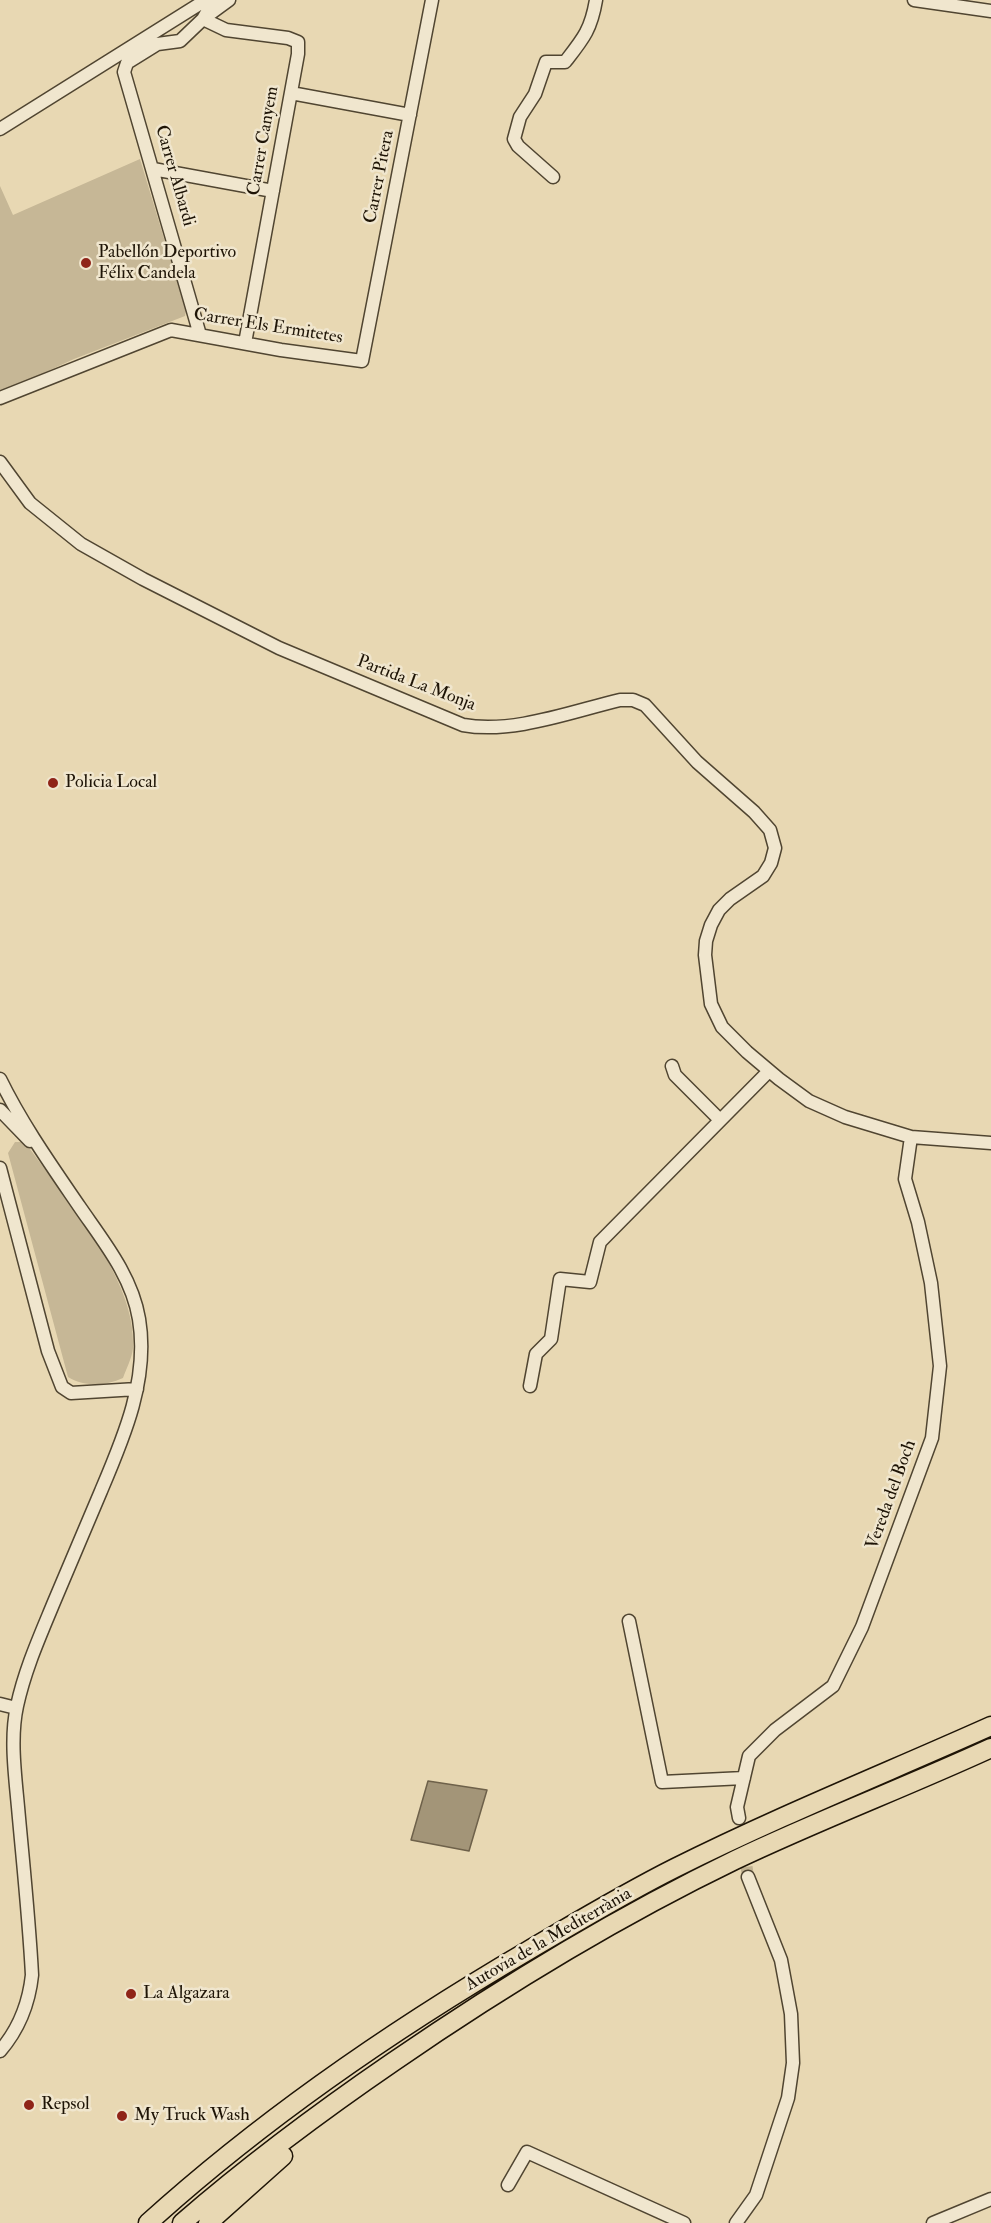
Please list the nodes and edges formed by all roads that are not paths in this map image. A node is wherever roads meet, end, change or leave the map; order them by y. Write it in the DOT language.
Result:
graph roads {
  1 [pos="206,0"];
  2 [pos="214,0"];
  3 [pos="230,0"];
  4 [pos="432,0"];
  5 [pos="596,0"];
  6 [pos="914,0"];
  7 [pos="991,11"];
  8 [pos="203,20"];
  9 [pos="156,45"];
  10 [pos="131,47"];
  11 [pos="291,93"];
  12 [pos="410,115"];
  13 [pos="0,129"];
  14 [pos="153,169"];
  15 [pos="553,177"];
  16 [pos="273,191"];
  17 [pos="200,334"];
  18 [pos="245,343"];
  19 [pos="362,361"];
  20 [pos="0,398"];
  21 [pos="0,462"];
  22 [pos="672,1066"];
  23 [pos="769,1071"];
  24 [pos="0,1079"];
  25 [pos="5,1098"];
  26 [pos="0,1110"];
  27 [pos="720,1120"];
  28 [pos="912,1137"];
  29 [pos="991,1143"];
  30 [pos="44,1154"];
  31 [pos="0,1168"];
  32 [pos="530,1386"];
  33 [pos="137,1389"];
  34 [pos="628,1621"];
  35 [pos="0,1704"];
  36 [pos="16,1708"];
  37 [pos="991,1726"];
  38 [pos="991,1748"];
  39 [pos="744,1778"];
  40 [pos="739,1818"];
  41 [pos="748,1877"];
  42 [pos="0,2051"];
  43 [pos="335,2102"];
  44 [pos="508,2185"];
  45 [pos="991,2199"];
  46 [pos="148,2223"];
  47 [pos="182,2223"];
  48 [pos="208,2223"];
  49 [pos="684,2223"];
  50 [pos="736,2223"];
  51 [pos="933,2223"];
  1 -- 10 [label="street"];
  2 -- 8 [label="street"];
  3 -- 8 [label="street"];
  4 -- 12 [label="street, Carrer Pitera"];
  5 -- 15 [label="street"];
  6 -- 7 [label="street"];
  8 -- 9 [label="street"];
  8 -- 11 [label="street, Carrer Canyem"];
  9 -- 10 [label="street"];
  9 -- 14 [label="street, Carrer Albardi"];
  10 -- 13 [label="street"];
  11 -- 12 [label="street"];
  11 -- 16 [label="street, Carrer Canyem"];
  12 -- 19 [label="street, Carrer Pitera"];
  14 -- 16 [label="street"];
  14 -- 17 [label="street, Carrer Albardi"];
  16 -- 18 [label="street, Carrer Canyem"];
  17 -- 18 [label="street, Carrer Els Ermitetes"];
  17 -- 20 [label="street, Carrer Els Ermitetes"];
  18 -- 19 [label="street, Carrer Els Ermitetes"];
  21 -- 23 [label="street, Partida La Monja"];
  22 -- 27 [label="street"];
  23 -- 27 [label="street"];
  23 -- 28 [label="street"];
  24 -- 25 [label="street"];
  25 -- 30 [label="street"];
  26 -- 30 [label="street"];
  27 -- 32 [label="street"];
  28 -- 29 [label="street"];
  28 -- 39 [label="street, Vereda del Boch"];
  30 -- 33 [label="street"];
  31 -- 33 [label="street"];
  33 -- 36 [label="street"];
  34 -- 39 [label="street"];
  35 -- 36 [label="street"];
  36 -- 42 [label="street"];
  37 -- 46 [label="highway, Autovia de la Mediterrània"];
  38 -- 43 [label="highway, Autovia de la Mediterrània"];
  39 -- 40 [label="street, Vereda del Boch"];
  41 -- 50 [label="street"];
  43 -- 47 [label="highway, Autovia de la Mediterrània"];
  43 -- 48 [label="highway"];
  44 -- 49 [label="street"];
  45 -- 51 [label="street"];
}
